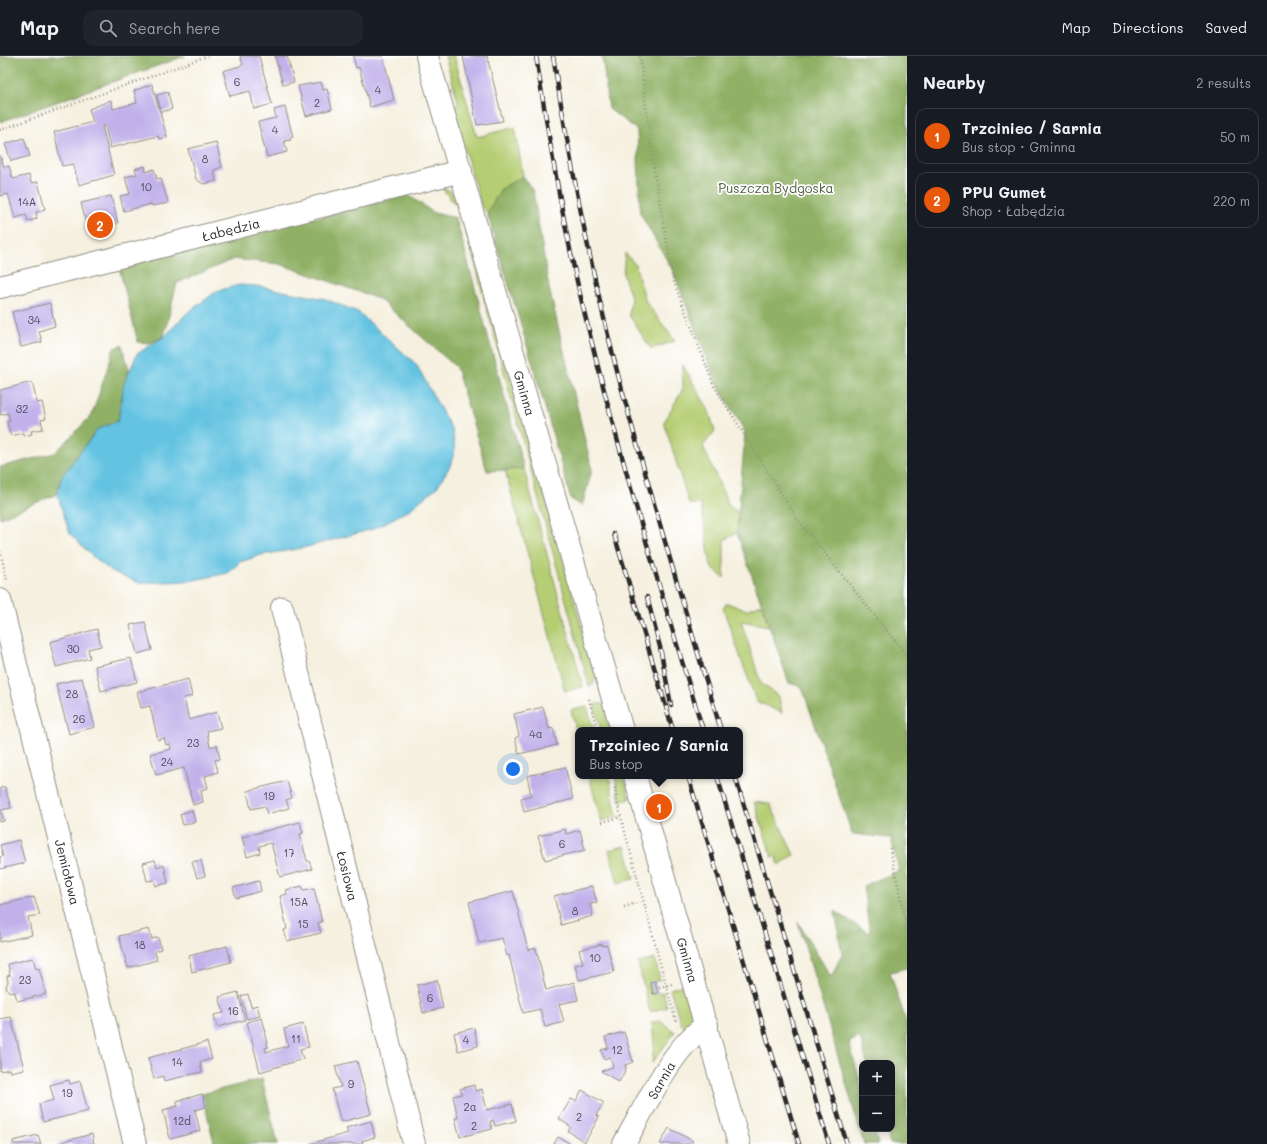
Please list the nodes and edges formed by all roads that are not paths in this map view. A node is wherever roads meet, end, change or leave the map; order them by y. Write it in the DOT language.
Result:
graph roads {
  1 [pos="427,56"];
  2 [pos="461,171"];
  3 [pos="0,287"];
  4 [pos="0,600"];
  5 [pos="282,608"];
  6 [pos="621,727"];
  7 [pos="636,779"];
  8 [pos="707,1025"];
  9 [pos="135,1144"];
  10 [pos="414,1144"];
  11 [pos="624,1144"];
  12 [pos="739,1144"];
  1 -- 2 [label="street, Gminna"];
  2 -- 3 [label="street, Łabędzia"];
  2 -- 6 [label="street, Gminna"];
  4 -- 9 [label="street, Jemiołowa"];
  5 -- 10 [label="street, Łosiowa"];
  7 -- 8 [label="street, Gminna"];
  8 -- 11 [label="street, Sarnia"];
  8 -- 12 [label="street, Gminna"];
}
